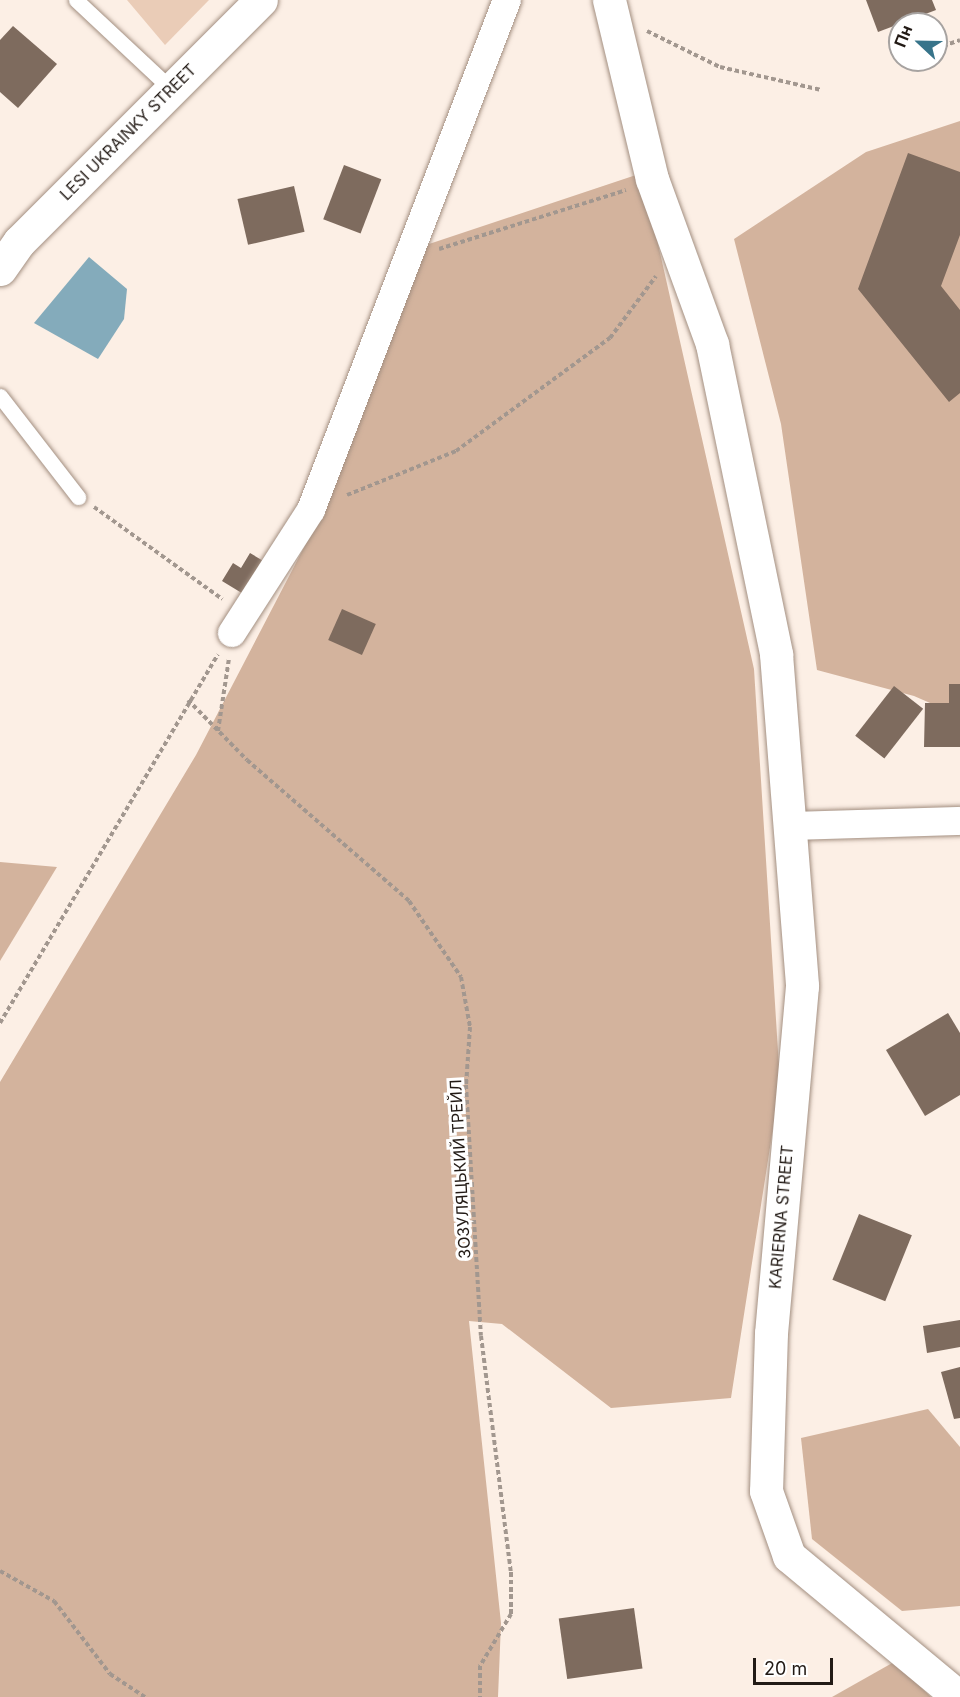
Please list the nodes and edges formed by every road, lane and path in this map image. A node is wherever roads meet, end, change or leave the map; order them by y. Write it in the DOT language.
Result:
graph roads {
  1 [pos="76,0"];
  2 [pos="261,0"];
  3 [pos="507,0"];
  4 [pos="611,8"];
  5 [pos="170,88"];
  6 [pos="821,90"];
  7 [pos="648,164"];
  8 [pos="678,247"];
  9 [pos="405,268"];
  10 [pos="0,269"];
  11 [pos="0,396"];
  12 [pos="78,496"];
  13 [pos="311,510"];
  14 [pos="238,625"];
  15 [pos="188,700"];
  16 [pos="218,731"];
  17 [pos="960,820"];
  18 [pos="789,826"];
  19 [pos="0,1023"];
  20 [pos="0,1571"];
  21 [pos="145,1697"];
  22 [pos="480,1697"];
  23 [pos="958,1697"];
  1 -- 5 [label="lane"];
  2 -- 5 [label="street, LESI UKRAINKY STREET"];
  3 -- 9 [label="street"];
  4 -- 6 [label="path"];
  4 -- 7 [label="street"];
  5 -- 10 [label="street, LESI UKRAINKY STREET"];
  7 -- 8 [label="street, KARIERNA STREET"];
  7 -- 9 [label="path"];
  8 -- 13 [label="path"];
  8 -- 18 [label="street, KARIERNA STREET"];
  9 -- 13 [label="street"];
  11 -- 12 [label="lane"];
  12 -- 14 [label="path"];
  13 -- 14 [label="street"];
  14 -- 15 [label="path"];
  14 -- 16 [label="path"];
  15 -- 16 [label="path, ЗОЗУЛЯЦЬКИЙ ТРЕЙЛ"];
  15 -- 19 [label="path"];
  16 -- 22 [label="path, ЗОЗУЛЯЦЬКИЙ ТРЕЙЛ"];
  17 -- 18 [label="street"];
  18 -- 23 [label="street, KARIERNA STREET"];
  20 -- 21 [label="path"];
}
